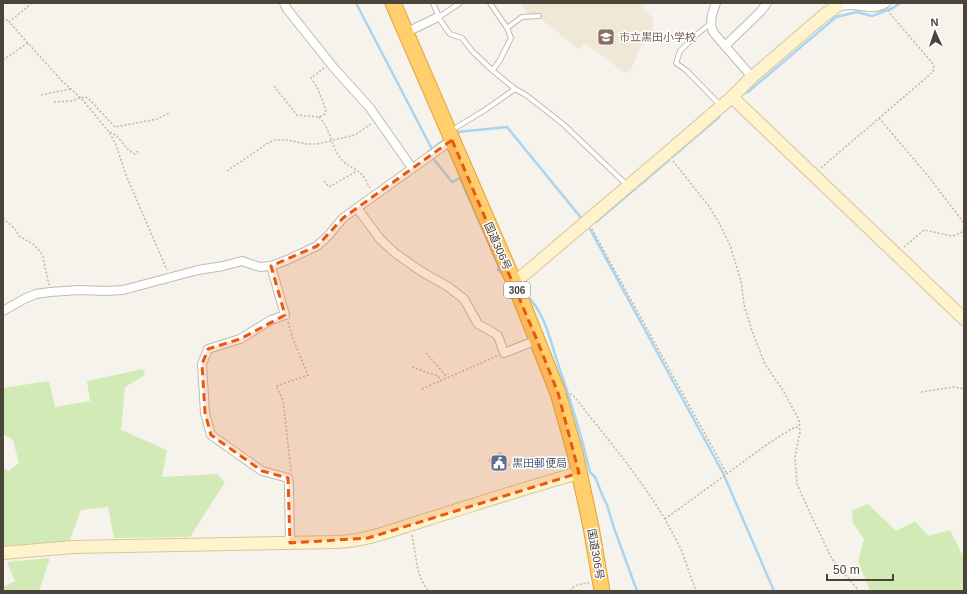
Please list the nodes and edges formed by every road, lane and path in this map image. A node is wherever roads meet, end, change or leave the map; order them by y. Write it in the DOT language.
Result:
graph roads {
  1 [pos="32,3"];
  2 [pos="284,3"];
  3 [pos="393,3"];
  4 [pos="433,3"];
  5 [pos="460,3"];
  6 [pos="490,3"];
  7 [pos="716,3"];
  8 [pos="767,3"];
  9 [pos="884,4"];
  10 [pos="836,5"];
  11 [pos="539,16"];
  12 [pos="3,17"];
  13 [pos="438,17"];
  14 [pos="10,22"];
  15 [pos="710,24"];
  16 [pos="507,28"];
  17 [pos="406,33"];
  18 [pos="28,43"];
  19 [pos="725,46"];
  20 [pos="3,60"];
  21 [pos="330,64"];
  22 [pos="493,70"];
  23 [pos="752,77"];
  24 [pos="274,86"];
  25 [pos="71,89"];
  26 [pos="515,89"];
  27 [pos="41,95"];
  28 [pos="732,97"];
  29 [pos="81,98"];
  30 [pos="54,102"];
  31 [pos="721,106"];
  32 [pos="169,113"];
  33 [pos="319,117"];
  34 [pos="879,118"];
  35 [pos="378,120"];
  36 [pos="109,132"];
  37 [pos="450,136"];
  38 [pos="332,141"];
  39 [pos="139,150"];
  40 [pos="667,153"];
  41 [pos="412,168"];
  42 [pos="227,171"];
  43 [pos="358,171"];
  44 [pos="813,175"];
  45 [pos="324,182"];
  46 [pos="629,186"];
  47 [pos="376,195"];
  48 [pos="357,208"];
  49 [pos="3,218"];
  50 [pos="587,222"];
  51 [pos="964,223"];
  52 [pos="964,231"];
  53 [pos="896,254"];
  54 [pos="271,266"];
  55 [pos="170,278"];
  56 [pos="514,282"];
  57 [pos="50,292"];
  58 [pos="3,311"];
  59 [pos="286,315"];
  60 [pos="964,319"];
  61 [pos="537,340"];
  62 [pos="426,353"];
  63 [pos="504,353"];
  64 [pos="412,367"];
  65 [pos="448,378"];
  66 [pos="441,381"];
  67 [pos="422,389"];
  68 [pos="964,389"];
  69 [pos="921,392"];
  70 [pos="569,393"];
  71 [pos="799,427"];
  72 [pos="579,473"];
  73 [pos="726,475"];
  74 [pos="288,478"];
  75 [pos="666,519"];
  76 [pos="409,525"];
  77 [pos="290,543"];
  78 [pos="3,553"];
  79 [pos="601,587"];
  80 [pos="428,591"];
  81 [pos="570,591"];
  82 [pos="696,591"];
  83 [pos="860,591"];
  1 -- 14 [label="path"];
  2 -- 21 [label="street"];
  3 -- 17 [label="highway, 国道306号 / 306"];
  4 -- 13 [label="lane"];
  5 -- 13 [label="lane"];
  6 -- 16 [label="lane"];
  7 -- 15 [label="street"];
  8 -- 19 [label="street"];
  9 -- 10 [label="street"];
  9 -- 34 [label="path"];
  10 -- 23 [label="street"];
  11 -- 16 [label="lane"];
  12 -- 14 [label="path"];
  13 -- 17 [label="street"];
  13 -- 22 [label="lane"];
  14 -- 18 [label="path"];
  15 -- 19 [label="street"];
  15 -- 31 [label="lane"];
  16 -- 22 [label="lane"];
  17 -- 37 [label="highway, 国道306号 / 306"];
  18 -- 20 [label="path"];
  18 -- 25 [label="path"];
  19 -- 23 [label="street"];
  21 -- 33 [label="path"];
  21 -- 35 [label="street"];
  22 -- 26 [label="lane"];
  23 -- 28 [label="street"];
  24 -- 33 [label="path"];
  25 -- 27 [label="path"];
  25 -- 29 [label="path"];
  26 -- 37 [label="lane"];
  26 -- 46 [label="lane"];
  28 -- 31 [label="street"];
  28 -- 44 [label="street"];
  29 -- 30 [label="path"];
  29 -- 32 [label="path"];
  29 -- 36 [label="path"];
  31 -- 40 [label="street"];
  33 -- 38 [label="path"];
  34 -- 44 [label="path"];
  34 -- 51 [label="path"];
  35 -- 38 [label="path"];
  35 -- 41 [label="street"];
  36 -- 39 [label="path"];
  36 -- 55 [label="path"];
  37 -- 41 [label="street"];
  37 -- 56 [label="highway, 国道306号 / 306"];
  38 -- 42 [label="path"];
  38 -- 43 [label="path"];
  40 -- 46 [label="street"];
  40 -- 71 [label="path"];
  41 -- 47 [label="street"];
  43 -- 45 [label="path"];
  43 -- 47 [label="path"];
  44 -- 53 [label="street"];
  46 -- 50 [label="street"];
  47 -- 48 [label="street"];
  48 -- 54 [label="street"];
  48 -- 63 [label="street"];
  49 -- 57 [label="path"];
  50 -- 56 [label="street"];
  50 -- 73 [label="path"];
  52 -- 53 [label="path"];
  53 -- 60 [label="street"];
  54 -- 55 [label="street"];
  54 -- 59 [label="street"];
  55 -- 57 [label="street"];
  56 -- 61 [label="highway, 国道306号 / 306"];
  57 -- 58 [label="street"];
  59 -- 74 [label="path"];
  59 -- 74 [label="street"];
  61 -- 63 [label="street"];
  61 -- 72 [label="highway, 国道306号 / 306"];
  62 -- 65 [label="path"];
  63 -- 65 [label="path"];
  64 -- 66 [label="path"];
  65 -- 66 [label="path"];
  66 -- 67 [label="path"];
  68 -- 69 [label="path"];
  70 -- 75 [label="path"];
  71 -- 73 [label="path"];
  71 -- 83 [label="path"];
  72 -- 76 [label="street"];
  72 -- 79 [label="highway, 国道306号 / 306"];
  73 -- 75 [label="path"];
  74 -- 77 [label="street"];
  75 -- 82 [label="path"];
  76 -- 77 [label="street"];
  76 -- 80 [label="path"];
  77 -- 78 [label="street"];
  79 -- 81 [label="path"];
}
